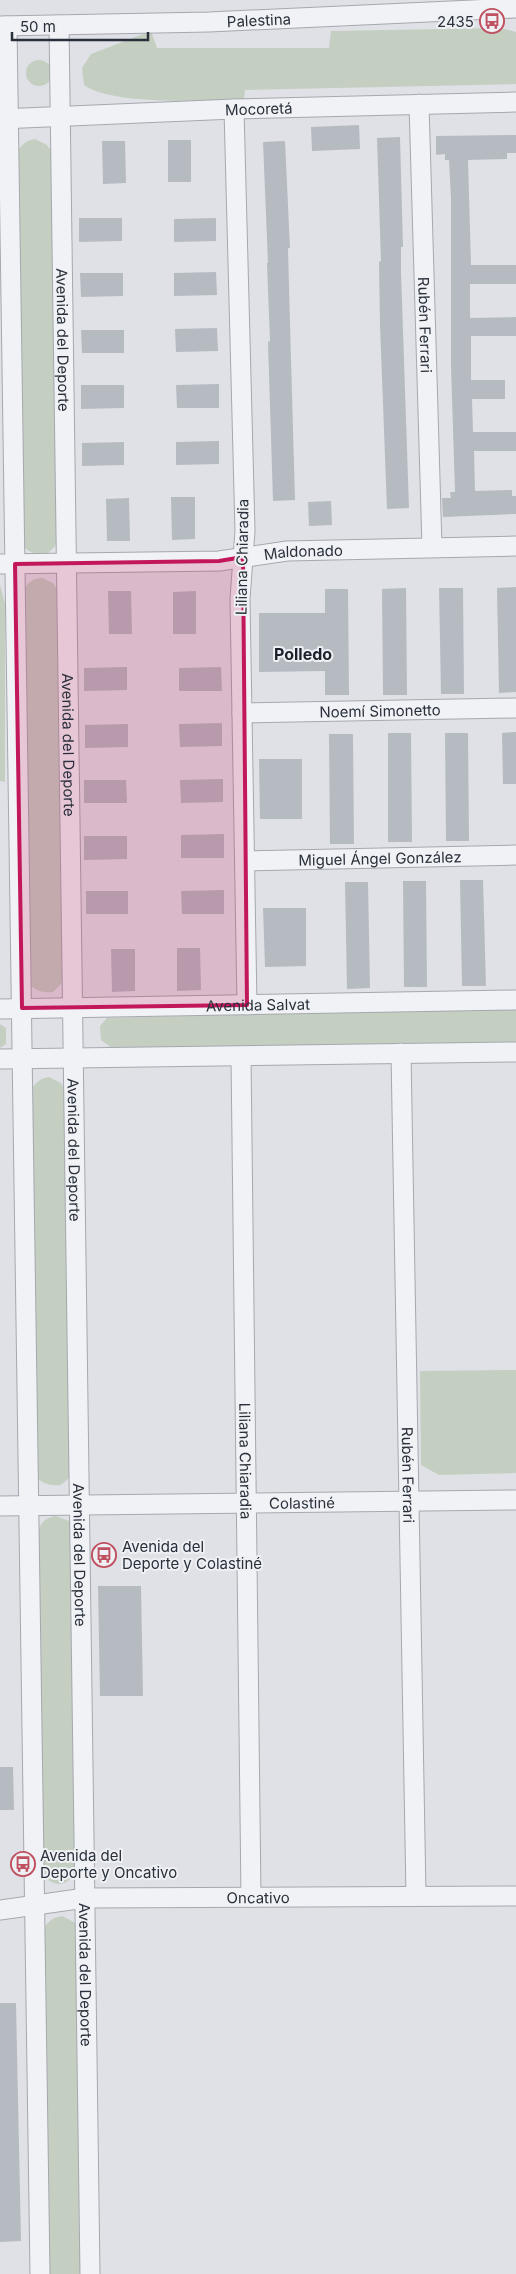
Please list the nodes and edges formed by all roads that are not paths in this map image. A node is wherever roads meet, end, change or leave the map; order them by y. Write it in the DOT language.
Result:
graph roads {
  1 [pos="516,8"];
  2 [pos="59,25"];
  3 [pos="4,26"];
  4 [pos="516,102"];
  5 [pos="420,104"];
  6 [pos="234,109"];
  7 [pos="60,116"];
  8 [pos="4,119"];
  9 [pos="516,546"];
  10 [pos="432,547"];
  11 [pos="243,557"];
  12 [pos="67,563"];
  13 [pos="8,564"];
  14 [pos="516,708"];
  15 [pos="242,713"];
  16 [pos="516,855"];
  17 [pos="245,861"];
  18 [pos="516,1000"];
  19 [pos="247,1004"];
  20 [pos="22,1008"];
  21 [pos="73,1008"];
  22 [pos="0,1009"];
  23 [pos="516,1052"];
  24 [pos="401,1053"];
  25 [pos="241,1056"];
  26 [pos="74,1058"];
  27 [pos="0,1059"];
  28 [pos="22,1059"];
  29 [pos="516,1500"];
  30 [pos="409,1501"];
  31 [pos="246,1503"];
  32 [pos="29,1505"];
  33 [pos="80,1505"];
  34 [pos="0,1506"];
  35 [pos="416,1896"];
  36 [pos="516,1896"];
  37 [pos="251,1897"];
  38 [pos="85,1898"];
  39 [pos="35,1906"];
  40 [pos="0,1910"];
  41 [pos="40,2274"];
  42 [pos="90,2274"];
  1 -- 2 [label="street, Palestina"];
  2 -- 3 [label="street, Palestina"];
  2 -- 7 [label="street, Avenida del Deporte"];
  3 -- 8 [label="street"];
  4 -- 5 [label="street, Mocoretá"];
  5 -- 6 [label="street, Mocoretá"];
  5 -- 10 [label="street, Rubén Ferrari"];
  6 -- 7 [label="street, Mocoretá"];
  6 -- 11 [label="street, Liliana Chiaradia"];
  7 -- 8 [label="street, Mocoretá"];
  7 -- 12 [label="street, Avenida del Deporte"];
  8 -- 13 [label="street"];
  9 -- 10 [label="street, Maldonado"];
  10 -- 11 [label="street, Maldonado"];
  11 -- 12 [label="street, Maldonado"];
  11 -- 15 [label="street, Liliana Chiaradia"];
  12 -- 13 [label="street, Maldonado"];
  12 -- 21 [label="street, Avenida del Deporte"];
  13 -- 20 [label="street"];
  14 -- 15 [label="street, Noemí Simonetto"];
  15 -- 17 [label="street, Liliana Chiaradia"];
  16 -- 17 [label="street, Miguel Ángel González"];
  17 -- 19 [label="street, Liliana Chiaradia"];
  18 -- 19 [label="street, Avenida Salvat"];
  19 -- 21 [label="street, Avenida Salvat"];
  20 -- 21 [label="street, Avenida Salvat"];
  20 -- 22 [label="street, Avenida Salvat"];
  20 -- 28 [label="street"];
  21 -- 26 [label="street, Avenida del Deporte"];
  23 -- 24 [label="street"];
  24 -- 25 [label="street"];
  24 -- 30 [label="street, Rubén Ferrari"];
  25 -- 26 [label="street"];
  25 -- 31 [label="street, Liliana Chiaradia"];
  26 -- 28 [label="street"];
  26 -- 33 [label="street, Avenida del Deporte"];
  27 -- 28 [label="street"];
  28 -- 32 [label="street"];
  29 -- 30 [label="street, Colastiné"];
  30 -- 31 [label="street, Colastiné"];
  30 -- 35 [label="street, Rubén Ferrari"];
  31 -- 33 [label="street, Colastiné"];
  31 -- 37 [label="street, Liliana Chiaradia"];
  32 -- 33 [label="street, Colastiné"];
  32 -- 34 [label="street, Colastiné"];
  32 -- 39 [label="street"];
  33 -- 38 [label="street, Avenida del Deporte"];
  35 -- 36 [label="street, Oncativo"];
  35 -- 37 [label="street, Oncativo"];
  37 -- 38 [label="street, Oncativo"];
  38 -- 39 [label="street, Oncativo"];
  38 -- 42 [label="street, Avenida del Deporte"];
  39 -- 40 [label="street, Oncativo"];
  39 -- 41 [label="street"];
}
